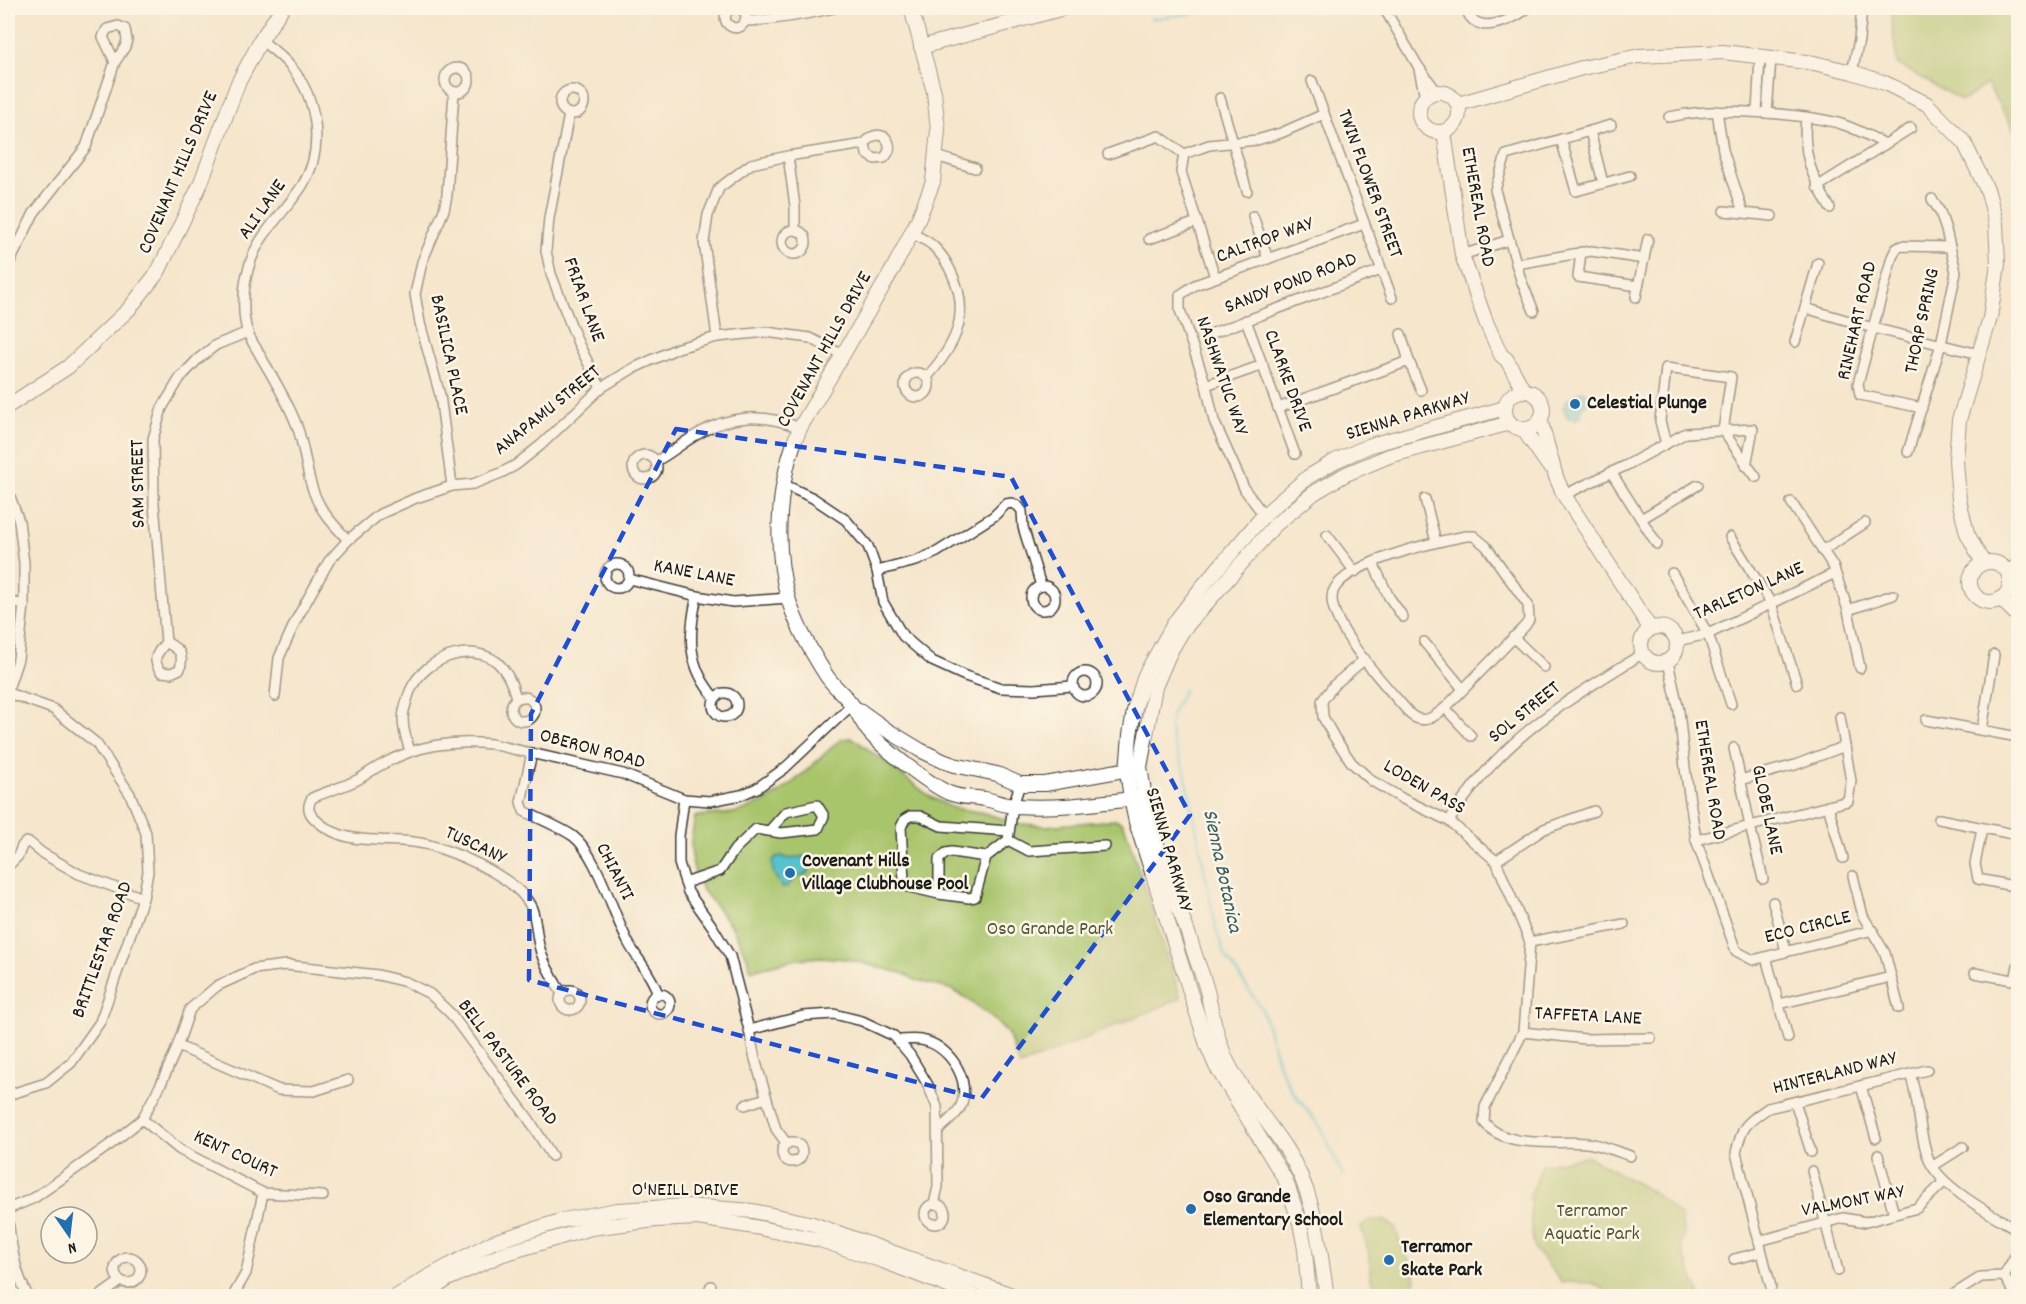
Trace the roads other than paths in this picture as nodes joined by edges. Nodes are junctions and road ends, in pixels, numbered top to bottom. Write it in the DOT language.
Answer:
graph roads {
  1 [pos="282,8"];
  2 [pos="731,8"];
  3 [pos="740,8"];
  4 [pos="834,8"];
  5 [pos="911,8"];
  6 [pos="1064,8"];
  7 [pos="1384,8"];
  8 [pos="1466,8"];
  9 [pos="1528,8"];
  10 [pos="1863,8"];
  11 [pos="746,21"];
  12 [pos="261,40"];
  13 [pos="921,47"];
  14 [pos="1766,58"];
  15 [pos="115,62"];
  16 [pos="1852,72"];
  17 [pos="1312,81"];
  18 [pos="454,92"];
  19 [pos="1431,94"];
  20 [pos="1220,98"];
  21 [pos="1458,104"];
  22 [pos="1717,111"];
  23 [pos="1762,113"];
  24 [pos="569,114"];
  25 [pos="1324,114"];
  26 [pos="1669,117"];
  27 [pos="1806,117"];
  28 [pos="1611,125"];
  29 [pos="1911,128"];
  30 [pos="1590,131"];
  31 [pos="1444,132"];
  32 [pos="1562,139"];
  33 [pos="865,144"];
  34 [pos="1234,144"];
  35 [pos="1885,144"];
  36 [pos="1108,154"];
  37 [pos="1184,154"];
  38 [pos="788,156"];
  39 [pos="936,156"];
  40 [pos="975,168"];
  41 [pos="1630,176"];
  42 [pos="1603,183"];
  43 [pos="1817,187"];
  44 [pos="1247,191"];
  45 [pos="1932,199"];
  46 [pos="1830,208"];
  47 [pos="1724,211"];
  48 [pos="1743,212"];
  49 [pos="1253,216"];
  50 [pos="1772,216"];
  51 [pos="1197,222"];
  52 [pos="1364,225"];
  53 [pos="795,230"];
  54 [pos="912,233"];
  55 [pos="1149,239"];
  56 [pos="1648,239"];
  57 [pos="1509,240"];
  58 [pos="1950,247"];
  59 [pos="1581,252"];
  60 [pos="1462,255"];
  61 [pos="1268,259"];
  62 [pos="1644,259"];
  63 [pos="1818,263"];
  64 [pos="1516,264"];
  65 [pos="8,266"];
  66 [pos="1381,270"];
  67 [pos="1215,277"];
  68 [pos="1638,286"];
  69 [pos="1180,295"];
  70 [pos="1636,297"];
  71 [pos="1392,298"];
  72 [pos="1805,308"];
  73 [pos="1534,310"];
  74 [pos="1246,320"];
  75 [pos="1873,328"];
  76 [pos="248,332"];
  77 [pos="1213,333"];
  78 [pos="1401,334"];
  79 [pos="717,337"];
  80 [pos="1795,342"];
  81 [pos="1941,344"];
  82 [pos="1979,354"];
  83 [pos="843,355"];
  84 [pos="1409,361"];
  85 [pos="1263,365"];
  86 [pos="927,377"];
  87 [pos="1206,385"];
  88 [pos="601,388"];
  89 [pos="1421,390"];
  90 [pos="1520,392"];
  91 [pos="8,406"];
  92 [pos="1278,408"];
  93 [pos="1505,408"];
  94 [pos="1922,408"];
  95 [pos="1540,420"];
  96 [pos="1517,426"];
  97 [pos="800,428"];
  98 [pos="1723,431"];
  99 [pos="1666,444"];
  100 [pos="1908,452"];
  101 [pos="1295,454"];
  102 [pos="656,461"];
  103 [pos="1746,466"];
  104 [pos="1611,472"];
  105 [pos="1556,477"];
  106 [pos="1756,477"];
  107 [pos="783,484"];
  108 [pos="1698,485"];
  109 [pos="452,486"];
  110 [pos="8,491"];
  111 [pos="1564,495"];
  112 [pos="1425,499"];
  113 [pos="1791,502"];
  114 [pos="1264,516"];
  115 [pos="1641,519"];
  116 [pos="1865,523"];
  117 [pos="1275,525"];
  118 [pos="1328,535"];
  119 [pos="1730,537"];
  120 [pos="348,540"];
  121 [pos="1436,542"];
  122 [pos="1657,544"];
  123 [pos="1822,551"];
  124 [pos="1373,563"];
  125 [pos="1983,563"];
  126 [pos="2012,567"];
  127 [pos="878,572"];
  128 [pos="1354,572"];
  129 [pos="1672,573"];
  130 [pos="1835,573"];
  131 [pos="629,579"];
  132 [pos="1041,586"];
  133 [pos="1893,595"];
  134 [pos="697,596"];
  135 [pos="788,598"];
  136 [pos="2001,599"];
  137 [pos="8,602"];
  138 [pos="1771,603"];
  139 [pos="24,605"];
  140 [pos="1848,610"];
  141 [pos="2019,616"];
  142 [pos="1403,617"];
  143 [pos="1650,628"];
  144 [pos="1708,634"];
  145 [pos="1514,637"];
  146 [pos="1677,641"];
  147 [pos="166,642"];
  148 [pos="1424,642"];
  149 [pos="1642,654"];
  150 [pos="1994,655"];
  151 [pos="1365,659"];
  152 [pos="1668,662"];
  153 [pos="1544,668"];
  154 [pos="1860,668"];
  155 [pos="1797,684"];
  156 [pos="1073,686"];
  157 [pos="1463,689"];
  158 [pos="8,691"];
  159 [pos="275,696"];
  160 [pos="516,698"];
  161 [pos="715,698"];
  162 [pos="1731,704"];
  163 [pos="852,705"];
  164 [pos="1445,708"];
  165 [pos="1840,717"];
  166 [pos="1926,720"];
  167 [pos="1982,730"];
  168 [pos="1472,736"];
  169 [pos="2019,737"];
  170 [pos="1845,746"];
  171 [pos="1734,748"];
  172 [pos="410,751"];
  173 [pos="532,753"];
  174 [pos="943,761"];
  175 [pos="1134,769"];
  176 [pos="1740,780"];
  177 [pos="1020,784"];
  178 [pos="936,786"];
  179 [pos="1138,798"];
  180 [pos="684,799"];
  181 [pos="1013,806"];
  182 [pos="1828,807"];
  183 [pos="308,811"];
  184 [pos="1594,811"];
  185 [pos="1938,819"];
  186 [pos="1449,821"];
  187 [pos="1750,826"];
  188 [pos="1982,829"];
  189 [pos="769,831"];
  190 [pos="1008,835"];
  191 [pos="2019,835"];
  192 [pos="1696,840"];
  193 [pos="1105,846"];
  194 [pos="986,857"];
  195 [pos="1843,858"];
  196 [pos="1496,861"];
  197 [pos="8,866"];
  198 [pos="1852,876"];
  199 [pos="1763,879"];
  200 [pos="685,883"];
  201 [pos="2019,887"];
  202 [pos="939,894"];
  203 [pos="143,898"];
  204 [pos="1773,902"];
  205 [pos="1624,924"];
  206 [pos="1873,930"];
  207 [pos="1530,942"];
  208 [pos="1786,951"];
  209 [pos="1766,957"];
  210 [pos="1753,960"];
  211 [pos="2019,965"];
  212 [pos="1976,973"];
  213 [pos="1891,977"];
  214 [pos="2017,981"];
  215 [pos="562,994"];
  216 [pos="658,994"];
  217 [pos="1779,1005"];
  218 [pos="1899,1008"];
  219 [pos="749,1030"];
  220 [pos="1522,1032"];
  221 [pos="1651,1038"];
  222 [pos="1788,1038"];
  223 [pos="897,1040"];
  224 [pos="178,1046"];
  225 [pos="1927,1070"];
  226 [pos="1910,1074"];
  227 [pos="348,1080"];
  228 [pos="1862,1086"];
  229 [pos="8,1095"];
  230 [pos="766,1098"];
  231 [pos="1795,1102"];
  232 [pos="745,1105"];
  233 [pos="142,1119"];
  234 [pos="938,1131"];
  235 [pos="1876,1138"];
  236 [pos="787,1144"];
  237 [pos="1963,1147"];
  238 [pos="1811,1152"];
  239 [pos="1878,1155"];
  240 [pos="552,1156"];
  241 [pos="1630,1156"];
  242 [pos="1933,1166"];
  243 [pos="1812,1171"];
  244 [pos="1944,1182"];
  245 [pos="263,1193"];
  246 [pos="323,1196"];
  247 [pos="934,1204"];
  248 [pos="8,1209"];
  249 [pos="1894,1214"];
  250 [pos="8,1221"];
  251 [pos="1826,1222"];
  252 [pos="2019,1230"];
  253 [pos="1759,1242"];
  254 [pos="2019,1251"];
  255 [pos="1762,1252"];
  256 [pos="1734,1259"];
  257 [pos="1838,1271"];
  258 [pos="2004,1276"];
  259 [pos="121,1281"];
  260 [pos="711,1286"];
  261 [pos="1771,1287"];
  262 [pos="2019,1293"];
  263 [pos="28,1296"];
  264 [pos="100,1296"];
  265 [pos="233,1296"];
  266 [pos="396,1296"];
  267 [pos="422,1296"];
  268 [pos="706,1296"];
  269 [pos="974,1296"];
  270 [pos="1015,1296"];
  271 [pos="1309,1296"];
  272 [pos="1327,1296"];
  273 [pos="1951,1296"];
  1 -- 12 [label="street, COVENANT HILLS DRIVE"];
  2 -- 11 [label="street"];
  3 -- 11 [label="street"];
  4 -- 11 [label="street"];
  5 -- 13 [label="street, COVENANT HILLS DRIVE"];
  6 -- 13 [label="street"];
  7 -- 19 [label="street"];
  8 -- 9 [label="street"];
  10 -- 16 [label="street"];
  12 -- 76 [label="street, ALI LANE"];
  12 -- 91 [label="street, COVENANT HILLS DRIVE"];
  13 -- 39 [label="street, COVENANT HILLS DRIVE"];
  14 -- 16 [label="street"];
  14 -- 21 [label="street"];
  14 -- 23 [label="street"];
  15 -- 65 [label="street"];
  16 -- 82 [label="street"];
  17 -- 25 [label="street, TWIN FLOWER STREET"];
  18 -- 109 [label="street, BASILICA PLACE"];
  19 -- 21 [label="street"];
  19 -- 31 [label="street"];
  20 -- 34 [label="street"];
  21 -- 31 [label="street"];
  22 -- 23 [label="street"];
  22 -- 26 [label="street"];
  22 -- 48 [label="street"];
  23 -- 27 [label="street"];
  24 -- 88 [label="street, FRIAR LANE"];
  25 -- 34 [label="street"];
  25 -- 52 [label="street, TWIN FLOWER STREET"];
  27 -- 35 [label="street"];
  27 -- 43 [label="street"];
  28 -- 30 [label="street"];
  29 -- 35 [label="street"];
  30 -- 32 [label="street"];
  30 -- 42 [label="street"];
  31 -- 60 [label="street, ETHEREAL ROAD"];
  32 -- 42 [label="street"];
  32 -- 57 [label="street"];
  33 -- 38 [label="street"];
  34 -- 37 [label="street"];
  34 -- 44 [label="street"];
  35 -- 43 [label="street"];
  36 -- 37 [label="street"];
  37 -- 51 [label="street"];
  38 -- 53 [label="street"];
  38 -- 79 [label="street"];
  39 -- 40 [label="street"];
  39 -- 54 [label="street, COVENANT HILLS DRIVE"];
  41 -- 42 [label="street"];
  43 -- 46 [label="street"];
  45 -- 58 [label="street, THORP SPRING"];
  47 -- 48 [label="street"];
  48 -- 50 [label="street"];
  49 -- 61 [label="street"];
  51 -- 55 [label="street"];
  51 -- 67 [label="street"];
  52 -- 61 [label="street, CALTROP WAY"];
  52 -- 66 [label="street, TWIN FLOWER STREET"];
  54 -- 83 [label="street, COVENANT HILLS DRIVE"];
  54 -- 86 [label="street"];
  56 -- 62 [label="street"];
  57 -- 60 [label="street"];
  57 -- 64 [label="street"];
  58 -- 75 [label="street, RINEHART ROAD"];
  58 -- 81 [label="street, THORP SPRING"];
  59 -- 62 [label="street"];
  59 -- 64 [label="street"];
  59 -- 68 [label="street"];
  60 -- 90 [label="street, ETHEREAL ROAD"];
  61 -- 67 [label="street, CALTROP WAY"];
  62 -- 68 [label="street"];
  63 -- 72 [label="street"];
  64 -- 73 [label="street"];
  66 -- 71 [label="street, TWIN FLOWER STREET"];
  66 -- 74 [label="street, SANDY POND ROAD"];
  67 -- 69 [label="street, CALTROP WAY"];
  68 -- 70 [label="street"];
  69 -- 87 [label="street, NASHWATUC WAY"];
  72 -- 75 [label="street"];
  72 -- 80 [label="street"];
  74 -- 77 [label="street, SANDY POND ROAD"];
  74 -- 85 [label="street, CLARKE DRIVE"];
  75 -- 81 [label="street"];
  75 -- 94 [label="street, RINEHART ROAD"];
  76 -- 120 [label="street, ALI LANE"];
  76 -- 147 [label="street, SAM STREET"];
  78 -- 84 [label="street"];
  79 -- 83 [label="street, ANAPAMU STREET"];
  79 -- 88 [label="street, ANAPAMU STREET"];
  81 -- 82 [label="street"];
  81 -- 94 [label="street, THORP SPRING"];
  82 -- 125 [label="street"];
  83 -- 97 [label="street, COVENANT HILLS DRIVE"];
  84 -- 89 [label="street"];
  84 -- 92 [label="street"];
  85 -- 87 [label="street"];
  85 -- 92 [label="street, CLARKE DRIVE"];
  87 -- 114 [label="street, NASHWATUC WAY"];
  88 -- 109 [label="street, ANAPAMU STREET"];
  90 -- 93 [label="street"];
  90 -- 95 [label="street, ETHEREAL ROAD"];
  92 -- 101 [label="street, CLARKE DRIVE"];
  93 -- 96 [label="street, ETHEREAL ROAD"];
  93 -- 114 [label="street, SIENNA PARKWAY"];
  94 -- 100 [label="street, THORP SPRING"];
  95 -- 96 [label="street"];
  95 -- 105 [label="street, ETHEREAL ROAD"];
  96 -- 105 [label="street, ETHEREAL ROAD"];
  96 -- 117 [label="street, SIENNA PARKWAY"];
  97 -- 102 [label="street"];
  97 -- 107 [label="street, COVENANT HILLS DRIVE"];
  98 -- 99 [label="street"];
  98 -- 99 [label="street"];
  98 -- 103 [label="street"];
  98 -- 103 [label="street"];
  99 -- 104 [label="street"];
  103 -- 106 [label="street"];
  104 -- 111 [label="street"];
  104 -- 115 [label="street"];
  105 -- 111 [label="street, ETHEREAL ROAD"];
  107 -- 127 [label="street"];
  107 -- 135 [label="street, COVENANT HILLS DRIVE"];
  108 -- 115 [label="street"];
  109 -- 120 [label="street, ANAPAMU STREET"];
  110 -- 139 [label="street"];
  111 -- 143 [label="street, ETHEREAL ROAD"];
  112 -- 121 [label="street"];
  113 -- 123 [label="street"];
  114 -- 117 [label="street, NASHWATUC WAY"];
  114 -- 175 [label="street, SIENNA PARKWAY"];
  115 -- 122 [label="street"];
  116 -- 123 [label="street"];
  117 -- 175 [label="street, SIENNA PARKWAY"];
  118 -- 128 [label="street"];
  119 -- 138 [label="street"];
  120 -- 159 [label="street, ANAPAMU STREET"];
  121 -- 124 [label="street"];
  121 -- 145 [label="street"];
  123 -- 130 [label="street"];
  124 -- 128 [label="street"];
  124 -- 142 [label="street"];
  125 -- 126 [label="street"];
  125 -- 136 [label="street"];
  126 -- 136 [label="street"];
  127 -- 132 [label="street"];
  127 -- 156 [label="street"];
  128 -- 151 [label="street"];
  129 -- 144 [label="street"];
  130 -- 138 [label="street, TARLETON LANE"];
  130 -- 140 [label="street"];
  131 -- 134 [label="street, KANE LANE"];
  133 -- 140 [label="street"];
  134 -- 135 [label="street, KANE LANE"];
  134 -- 161 [label="street"];
  135 -- 163 [label="street, COVENANT HILLS DRIVE"];
  136 -- 141 [label="street"];
  137 -- 139 [label="street"];
  138 -- 144 [label="street, TARLETON LANE"];
  138 -- 155 [label="street"];
  139 -- 158 [label="street"];
  140 -- 154 [label="street"];
  143 -- 146 [label="street"];
  143 -- 149 [label="street"];
  144 -- 146 [label="street, TARLETON LANE"];
  144 -- 162 [label="street"];
  145 -- 153 [label="street"];
  145 -- 157 [label="street"];
  146 -- 152 [label="street"];
  148 -- 157 [label="street"];
  149 -- 152 [label="street"];
  149 -- 186 [label="street, SOL STREET"];
  150 -- 167 [label="street"];
  151 -- 164 [label="street"];
  151 -- 186 [label="street, LODEN PASS"];
  152 -- 192 [label="street, ETHEREAL ROAD"];
  157 -- 164 [label="street"];
  158 -- 203 [label="street, BRITTLESTAR ROAD"];
  160 -- 172 [label="street"];
  163 -- 174 [label="street, COVENANT HILLS DRIVE"];
  163 -- 178 [label="street, COVENANT HILLS DRIVE"];
  163 -- 180 [label="street, OBERON ROAD"];
  164 -- 168 [label="street"];
  165 -- 170 [label="street"];
  166 -- 167 [label="street"];
  167 -- 169 [label="street"];
  170 -- 176 [label="street"];
  170 -- 182 [label="street"];
  171 -- 176 [label="street, GLOBE LANE"];
  172 -- 173 [label="street, OBERON ROAD"];
  172 -- 183 [label="street, OBERON ROAD"];
  173 -- 180 [label="street, OBERON ROAD"];
  173 -- 216 [label="street, CHIANTI"];
  174 -- 177 [label="street, COVENANT HILLS DRIVE"];
  174 -- 178 [label="street"];
  175 -- 177 [label="street, COVENANT HILLS DRIVE"];
  175 -- 179 [label="street, SIENNA PARKWAY"];
  176 -- 187 [label="street, GLOBE LANE"];
  177 -- 181 [label="street"];
  178 -- 181 [label="street, COVENANT HILLS DRIVE"];
  179 -- 181 [label="street, COVENANT HILLS DRIVE"];
  179 -- 271 [label="street, SIENNA PARKWAY"];
  179 -- 272 [label="street, SIENNA PARKWAY"];
  180 -- 200 [label="street"];
  181 -- 190 [label="street"];
  182 -- 187 [label="street"];
  182 -- 195 [label="street"];
  183 -- 215 [label="street, TUSCANY"];
  184 -- 196 [label="street"];
  185 -- 188 [label="street"];
  186 -- 196 [label="street, LODEN PASS"];
  187 -- 192 [label="street"];
  187 -- 199 [label="street, GLOBE LANE"];
  188 -- 191 [label="street"];
  188 -- 201 [label="street"];
  189 -- 189 [label="street"];
  189 -- 200 [label="street"];
  190 -- 193 [label="street"];
  190 -- 194 [label="street"];
  190 -- 202 [label="street"];
  192 -- 210 [label="street, ETHEREAL ROAD"];
  194 -- 202 [label="street"];
  194 -- 202 [label="street"];
  196 -- 207 [label="street, LODEN PASS"];
  197 -- 203 [label="street"];
  198 -- 206 [label="street"];
  200 -- 219 [label="street"];
  203 -- 229 [label="street, BRITTLESTAR ROAD"];
  204 -- 208 [label="street"];
  205 -- 207 [label="street"];
  206 -- 208 [label="street, ECO CIRCLE"];
  206 -- 213 [label="street"];
  207 -- 220 [label="street, LODEN PASS"];
  208 -- 209 [label="street, ECO CIRCLE"];
  209 -- 210 [label="street, ECO CIRCLE"];
  209 -- 217 [label="street"];
  211 -- 214 [label="street"];
  212 -- 214 [label="street"];
  213 -- 217 [label="street"];
  213 -- 218 [label="street"];
  217 -- 222 [label="street"];
  219 -- 223 [label="street"];
  219 -- 230 [label="street"];
  220 -- 221 [label="street, TAFFETA LANE"];
  220 -- 241 [label="street"];
  223 -- 234 [label="street"];
  223 -- 234 [label="street"];
  224 -- 227 [label="street"];
  224 -- 233 [label="street, BELL PASTURE ROAD"];
  224 -- 240 [label="street, BELL PASTURE ROAD"];
  225 -- 226 [label="street, HINTERLAND WAY"];
  226 -- 228 [label="street, HINTERLAND WAY"];
  226 -- 242 [label="street"];
  228 -- 231 [label="street, HINTERLAND WAY"];
  228 -- 235 [label="street"];
  230 -- 232 [label="street"];
  230 -- 236 [label="street"];
  231 -- 238 [label="street"];
  231 -- 253 [label="street, HINTERLAND WAY"];
  233 -- 245 [label="street, KENT COURT"];
  233 -- 248 [label="street, BELL PASTURE ROAD"];
  234 -- 247 [label="street"];
  237 -- 242 [label="street"];
  239 -- 249 [label="street"];
  242 -- 244 [label="street"];
  243 -- 251 [label="street"];
  244 -- 249 [label="street, VALMONT WAY"];
  244 -- 252 [label="street"];
  245 -- 246 [label="street, KENT COURT"];
  245 -- 265 [label="street"];
  249 -- 251 [label="street, VALMONT WAY"];
  250 -- 263 [label="street"];
  251 -- 253 [label="street, VALMONT WAY"];
  251 -- 257 [label="street"];
  253 -- 255 [label="street, HINTERLAND WAY"];
  254 -- 258 [label="street"];
  255 -- 256 [label="street"];
  255 -- 261 [label="street, HINTERLAND WAY"];
  258 -- 262 [label="street"];
  258 -- 273 [label="street"];
  259 -- 264 [label="street"];
  260 -- 268 [label="street"];
  266 -- 270 [label="street, O'NEILL DRIVE"];
  267 -- 269 [label="street, O'NEILL DRIVE"];
}
